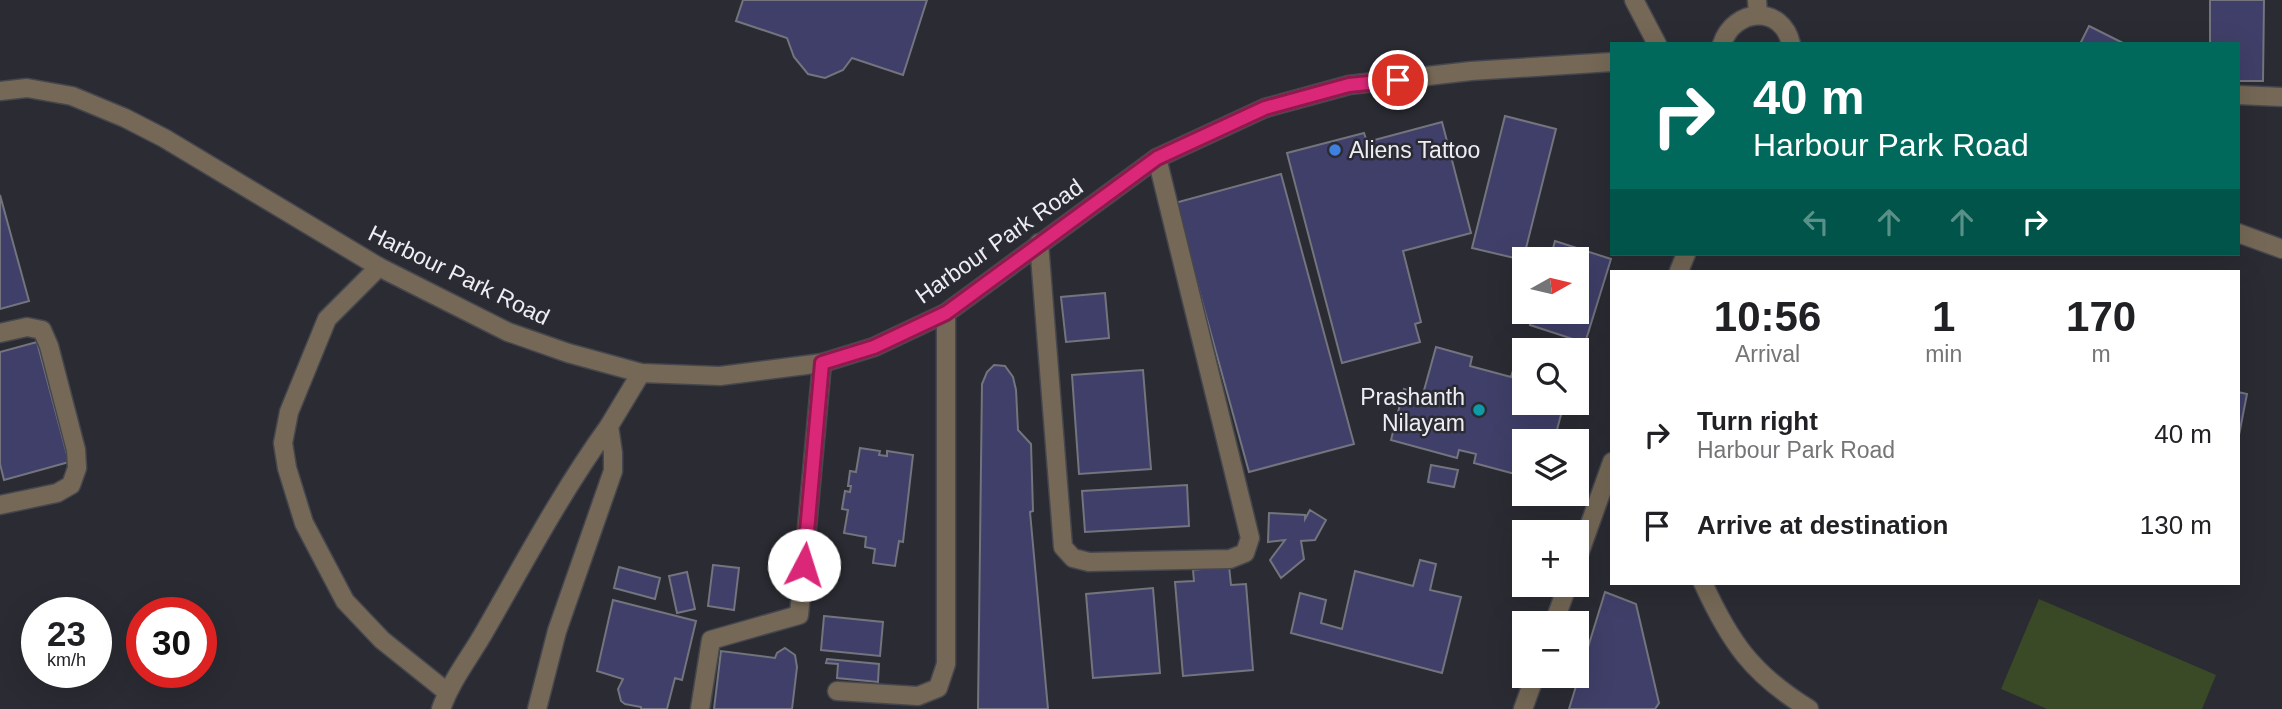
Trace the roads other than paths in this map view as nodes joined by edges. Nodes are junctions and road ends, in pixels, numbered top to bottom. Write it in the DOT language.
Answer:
graph roads {
  1 [pos="1634,0"];
  2 [pos="1758,8"];
  3 [pos="1656,42"];
  4 [pos="1723,42"];
  5 [pos="1790,42"];
  6 [pos="1610,62"];
  7 [pos="0,91"];
  8 [pos="2240,95"];
  9 [pos="2282,97"];
  10 [pos="1157,158"];
  11 [pos="2240,234"];
  12 [pos="1040,243"];
  13 [pos="2282,249"];
  14 [pos="379,267"];
  15 [pos="946,313"];
  16 [pos="0,333"];
  17 [pos="822,363"];
  18 [pos="641,373"];
  19 [pos="609,426"];
  20 [pos="1610,470"];
  21 [pos="0,505"];
  22 [pos="1589,527"];
  23 [pos="1704,585"];
  24 [pos="1531,688"];
  25 [pos="837,691"];
  26 [pos="444,701"];
  27 [pos="537,709"];
  28 [pos="700,709"];
  29 [pos="1523,709"];
  30 [pos="1809,709"];
  1 -- 3 [label="street"];
  2 -- 4 [label="street"];
  2 -- 5 [label="street"];
  6 -- 10 [label="street, Harbour Park Road"];
  7 -- 14 [label="street, Harbour Park Road"];
  8 -- 9 [label="street"];
  10 -- 12 [label="street, Harbour Park Road"];
  10 -- 12 [label="street"];
  11 -- 13 [label="street"];
  12 -- 15 [label="street, Harbour Park Road"];
  14 -- 18 [label="street, Harbour Park Road"];
  14 -- 26 [label="street"];
  15 -- 17 [label="street, Harbour Park Road"];
  15 -- 25 [label="street"];
  16 -- 21 [label="street"];
  17 -- 18 [label="street, Harbour Park Road"];
  17 -- 28 [label="street"];
  18 -- 19 [label="street"];
  19 -- 26 [label="street"];
  19 -- 27 [label="street"];
  20 -- 22 [label="street"];
  23 -- 30 [label="street"];
  24 -- 29 [label="street"];
}
